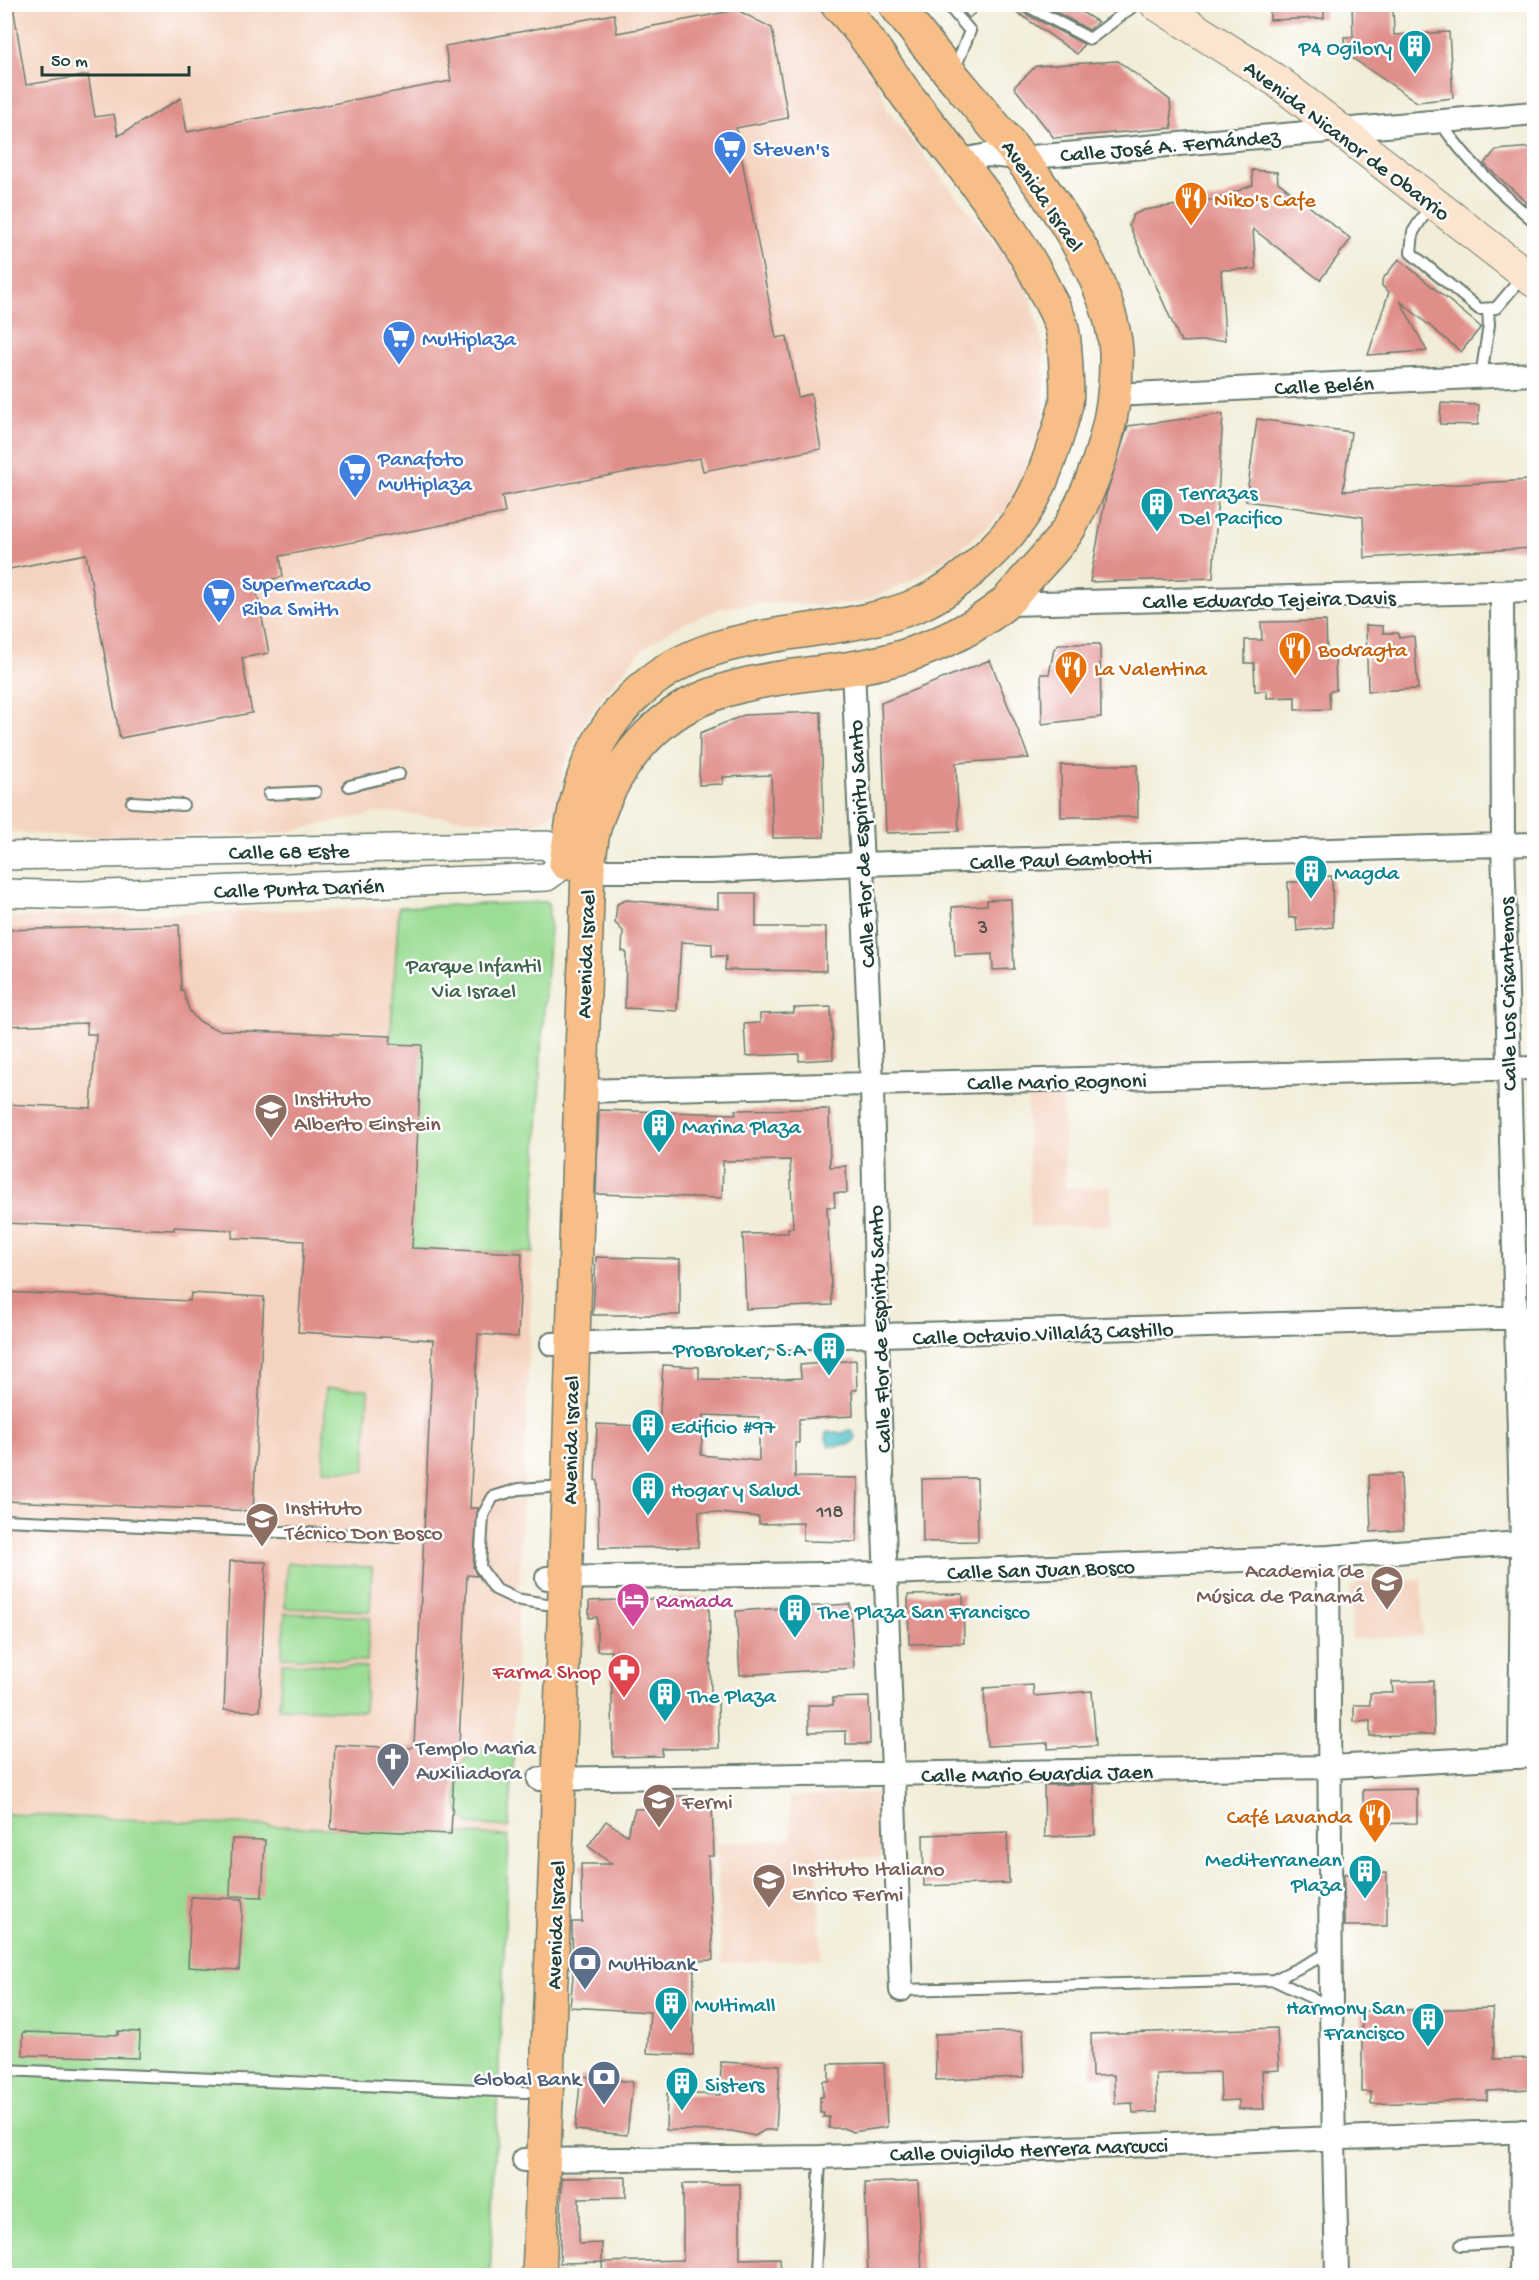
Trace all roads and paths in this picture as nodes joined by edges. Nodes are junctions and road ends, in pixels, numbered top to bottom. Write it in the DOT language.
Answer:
graph roads {
  1 [pos="837,4"];
  2 [pos="895,4"];
  3 [pos="947,4"];
  4 [pos="1024,4"];
  5 [pos="1136,4"];
  6 [pos="1156,4"];
  7 [pos="953,74"];
  8 [pos="1534,113"];
  9 [pos="1438,120"];
  10 [pos="1340,128"];
  11 [pos="1020,158"];
  12 [pos="957,161"];
  13 [pos="1433,201"];
  14 [pos="1534,221"];
  15 [pos="1530,277"];
  16 [pos="1488,310"];
  17 [pos="1534,374"];
  18 [pos="1481,376"];
  19 [pos="1114,395"];
  20 [pos="1534,591"];
  21 [pos="1502,592"];
  22 [pos="1004,604"];
  23 [pos="853,669"];
  24 [pos="399,774"];
  25 [pos="349,786"];
  26 [pos="315,792"];
  27 [pos="269,794"];
  28 [pos="132,802"];
  29 [pos="183,805"];
  30 [pos="1534,844"];
  31 [pos="1503,845"];
  32 [pos="4,856"];
  33 [pos="442,864"];
  34 [pos="861,864"];
  35 [pos="577,866"];
  36 [pos="4,893"];
  37 [pos="1534,1068"];
  38 [pos="1508,1069"];
  39 [pos="872,1084"];
  40 [pos="580,1091"];
  41 [pos="1524,1317"];
  42 [pos="877,1337"];
  43 [pos="561,1344"];
  44 [pos="549,1486"];
  45 [pos="4,1520"];
  46 [pos="398,1537"];
  47 [pos="1528,1543"];
  48 [pos="1328,1557"];
  49 [pos="887,1573"];
  50 [pos="553,1587"];
  51 [pos="1527,1756"];
  52 [pos="1331,1767"];
  53 [pos="892,1774"];
  54 [pos="549,1779"];
  55 [pos="1331,1952"];
  56 [pos="1274,1980"];
  57 [pos="901,1990"];
  58 [pos="1331,2007"];
  59 [pos="4,2070"];
  60 [pos="526,2092"];
  61 [pos="1528,2131"];
  62 [pos="1334,2136"];
  63 [pos="820,2157"];
  64 [pos="534,2160"];
  65 [pos="1528,2241"];
  66 [pos="1461,2245"];
  67 [pos="532,2274"];
  68 [pos="582,2276"];
  69 [pos="815,2276"];
  70 [pos="1337,2276"];
  71 [pos="1521,2276"];
  1 -- 12 [label="main road"];
  2 -- 7 [label="main road, Avenida Israel"];
  3 -- 7 [label="lane"];
  4 -- 5 [label="lane"];
  6 -- 10 [label="main road, Avenida Nicanor de Obarrio"];
  7 -- 11 [label="main road, Avenida Israel"];
  8 -- 9 [label="street, Calle José A. Fernández"];
  9 -- 10 [label="street, Calle José A. Fernández"];
  9 -- 14 [label="lane"];
  10 -- 11 [label="street, Calle José A. Fernández"];
  10 -- 13 [label="main road, Avenida Nicanor de Obarrio"];
  11 -- 12 [label="street, Calle José A. Fernández"];
  11 -- 19 [label="main road, Avenida Israel"];
  12 -- 35 [label="main road, Avenida Israel"];
  13 -- 15 [label="main road, Avenida Nicanor de Obarrio"];
  13 -- 16 [label="lane"];
  15 -- 16 [label="lane"];
  16 -- 18 [label="lane"];
  17 -- 18 [label="street, Calle Belén"];
  18 -- 19 [label="street, Calle Belén"];
  19 -- 22 [label="main road, Avenida Israel"];
  20 -- 21 [label="street, Calle Eduardo Tejeira Davis"];
  21 -- 22 [label="street, Calle Eduardo Tejeira Davis"];
  21 -- 31 [label="street, Calle Los Crisantemos"];
  22 -- 23 [label="main road, Avenida Israel"];
  23 -- 34 [label="street, Calle Flor de Espiritu Santo"];
  23 -- 35 [label="main road, Avenida Israel"];
  24 -- 25 [label="lane"];
  26 -- 27 [label="lane"];
  28 -- 29 [label="lane"];
  30 -- 31 [label="street, Calle Paul Gambotti"];
  31 -- 34 [label="street, Calle Paul Gambotti"];
  31 -- 38 [label="street, Calle Los Crisantemos"];
  32 -- 33 [label="street, Calle 68 Este"];
  33 -- 35 [label="street, Calle 68 Este"];
  33 -- 36 [label="street, Calle Punta Darién"];
  34 -- 35 [label="street, Calle Paul Gambotti"];
  34 -- 39 [label="street, Calle Flor de Espiritu Santo"];
  35 -- 40 [label="main road, Avenida Israel"];
  35 -- 43 [label="main road, Avenida Israel"];
  37 -- 38 [label="street, Calle Mario Rognoni"];
  38 -- 39 [label="street, Calle Mario Rognoni"];
  38 -- 41 [label="street, Calle Los Crisantemos"];
  39 -- 40 [label="street, Calle Mario Rognoni"];
  39 -- 42 [label="street, Calle Flor de Espiritu Santo"];
  40 -- 43 [label="main road, Avenida Israel"];
  41 -- 42 [label="street, Calle Octavio Villaláz Castillo"];
  41 -- 47 [label="street, Calle Los Crisantemos"];
  42 -- 43 [label="street, Calle Octavio Villaláz Castillo"];
  42 -- 49 [label="street, Calle Flor de Espiritu Santo"];
  43 -- 44 [label="main road, Avenida Israel"];
  43 -- 50 [label="main road, Avenida Israel"];
  44 -- 50 [label="main road, Avenida Israel"];
  44 -- 50 [label="lane"];
  45 -- 46 [label="lane"];
  47 -- 48 [label="street, Calle San Juan Bosco"];
  47 -- 51 [label="street, Calle Los Crisantemos"];
  48 -- 49 [label="street, Calle San Juan Bosco"];
  48 -- 52 [label="street"];
  49 -- 50 [label="street, Calle San Juan Bosco"];
  49 -- 53 [label="street, Calle Flor de Espiritu Santo"];
  50 -- 54 [label="main road, Avenida Israel"];
  51 -- 52 [label="street, Calle Mario Guardia Jaen"];
  52 -- 53 [label="street, Calle Mario Guardia Jaen"];
  52 -- 55 [label="street"];
  53 -- 54 [label="street, Calle Mario Guardia Jaen"];
  53 -- 57 [label="street, Calle Flor de Espiritu Santo"];
  54 -- 60 [label="main road, Avenida Israel"];
  54 -- 64 [label="main road, Avenida Israel"];
  55 -- 56 [label="lane"];
  55 -- 58 [label="street"];
  56 -- 57 [label="lane"];
  56 -- 58 [label="lane"];
  58 -- 62 [label="street"];
  59 -- 60 [label="lane"];
  60 -- 64 [label="main road, Avenida Israel"];
  61 -- 62 [label="street, Calle Ovigildo Herrera Marcucci"];
  61 -- 65 [label="street"];
  62 -- 63 [label="street, Calle Ovigildo Herrera Marcucci"];
  62 -- 70 [label="street"];
  63 -- 64 [label="street, Calle Ovigildo Herrera Marcucci"];
  63 -- 69 [label="lane"];
  64 -- 67 [label="main road, Avenida Israel"];
  65 -- 66 [label="lane"];
  65 -- 71 [label="street"];
  67 -- 68 [label="lane"];
}
